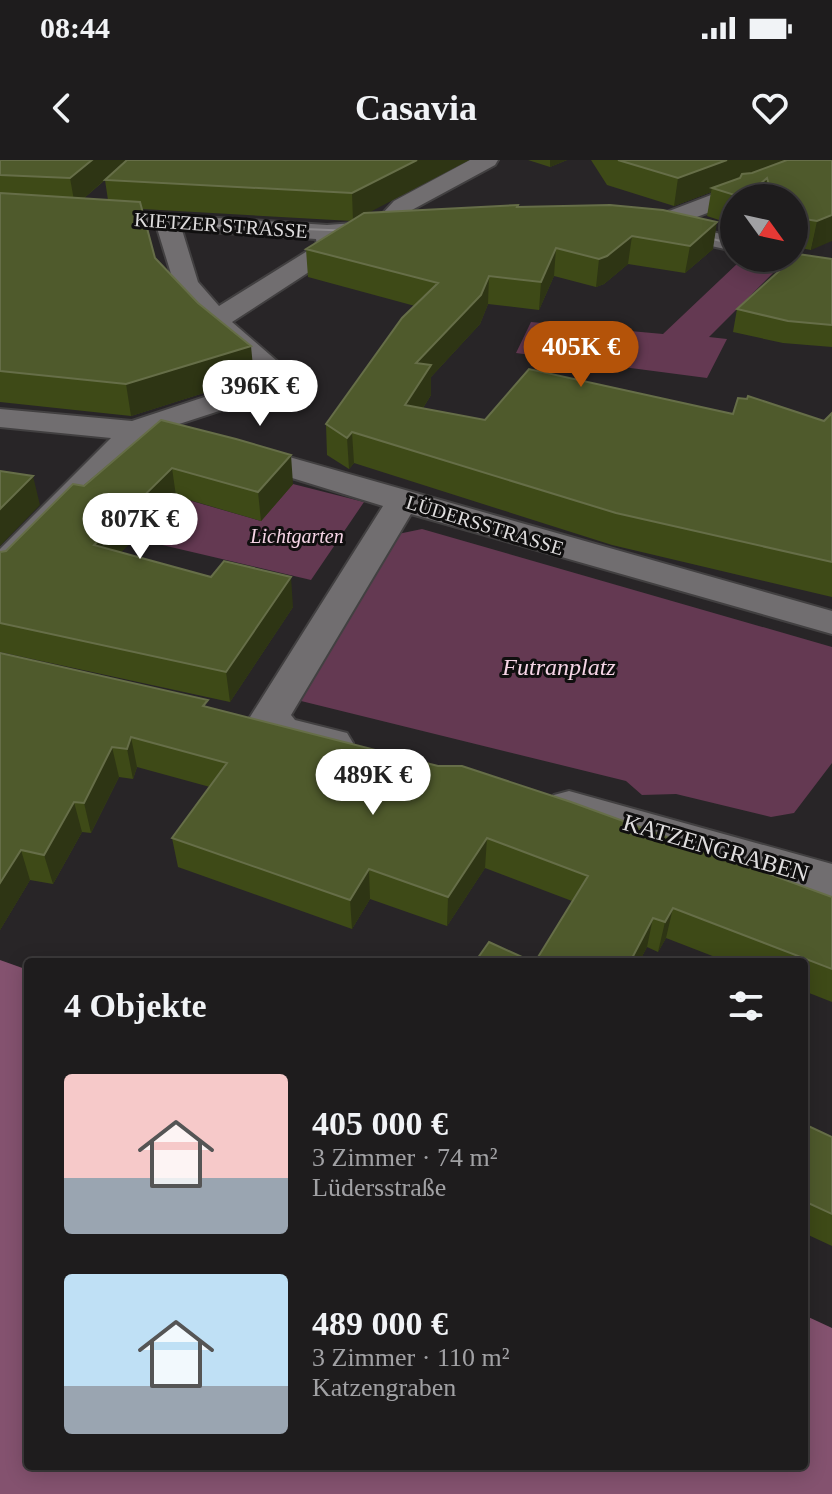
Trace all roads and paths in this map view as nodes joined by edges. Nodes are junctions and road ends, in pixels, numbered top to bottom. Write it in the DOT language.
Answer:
graph roads {
  1 [pos="487,160"];
  2 [pos="823,160"];
  3 [pos="755,184"];
  4 [pos="103,195"];
  5 [pos="720,197"];
  6 [pos="0,211"];
  7 [pos="82,216"];
  8 [pos="167,222"];
  9 [pos="419,227"];
  10 [pos="394,228"];
  11 [pos="327,232"];
  12 [pos="720,241"];
  13 [pos="216,320"];
  14 [pos="0,418"];
  15 [pos="137,430"];
  16 [pos="403,500"];
  17 [pos="0,569"];
  18 [pos="832,623"];
  19 [pos="372,753"];
  20 [pos="529,795"];
  21 [pos="832,881"];
  1 -- 10 [label="street"];
  2 -- 3 [label="street"];
  4 -- 7 [label="street"];
  5 -- 12 [label="street"];
  6 -- 7 [label="street, KIETZER STRASSE"];
  7 -- 8 [label="street, KIETZER STRASSE"];
  8 -- 11 [label="street, KIETZER STRASSE"];
  8 -- 13 [label="street"];
  9 -- 10 [label="street, KIETZER STRASSE"];
  10 -- 11 [label="street, KIETZER STRASSE"];
  11 -- 13 [label="street"];
  13 -- 15 [label="street"];
  14 -- 15 [label="street, LÜDERSSTRASSE"];
  15 -- 16 [label="street, LÜDERSSTRASSE"];
  15 -- 17 [label="street"];
  16 -- 18 [label="street, LÜDERSSTRASSE"];
  16 -- 19 [label="street"];
  20 -- 21 [label="street, KATZENGRABEN"];
}
